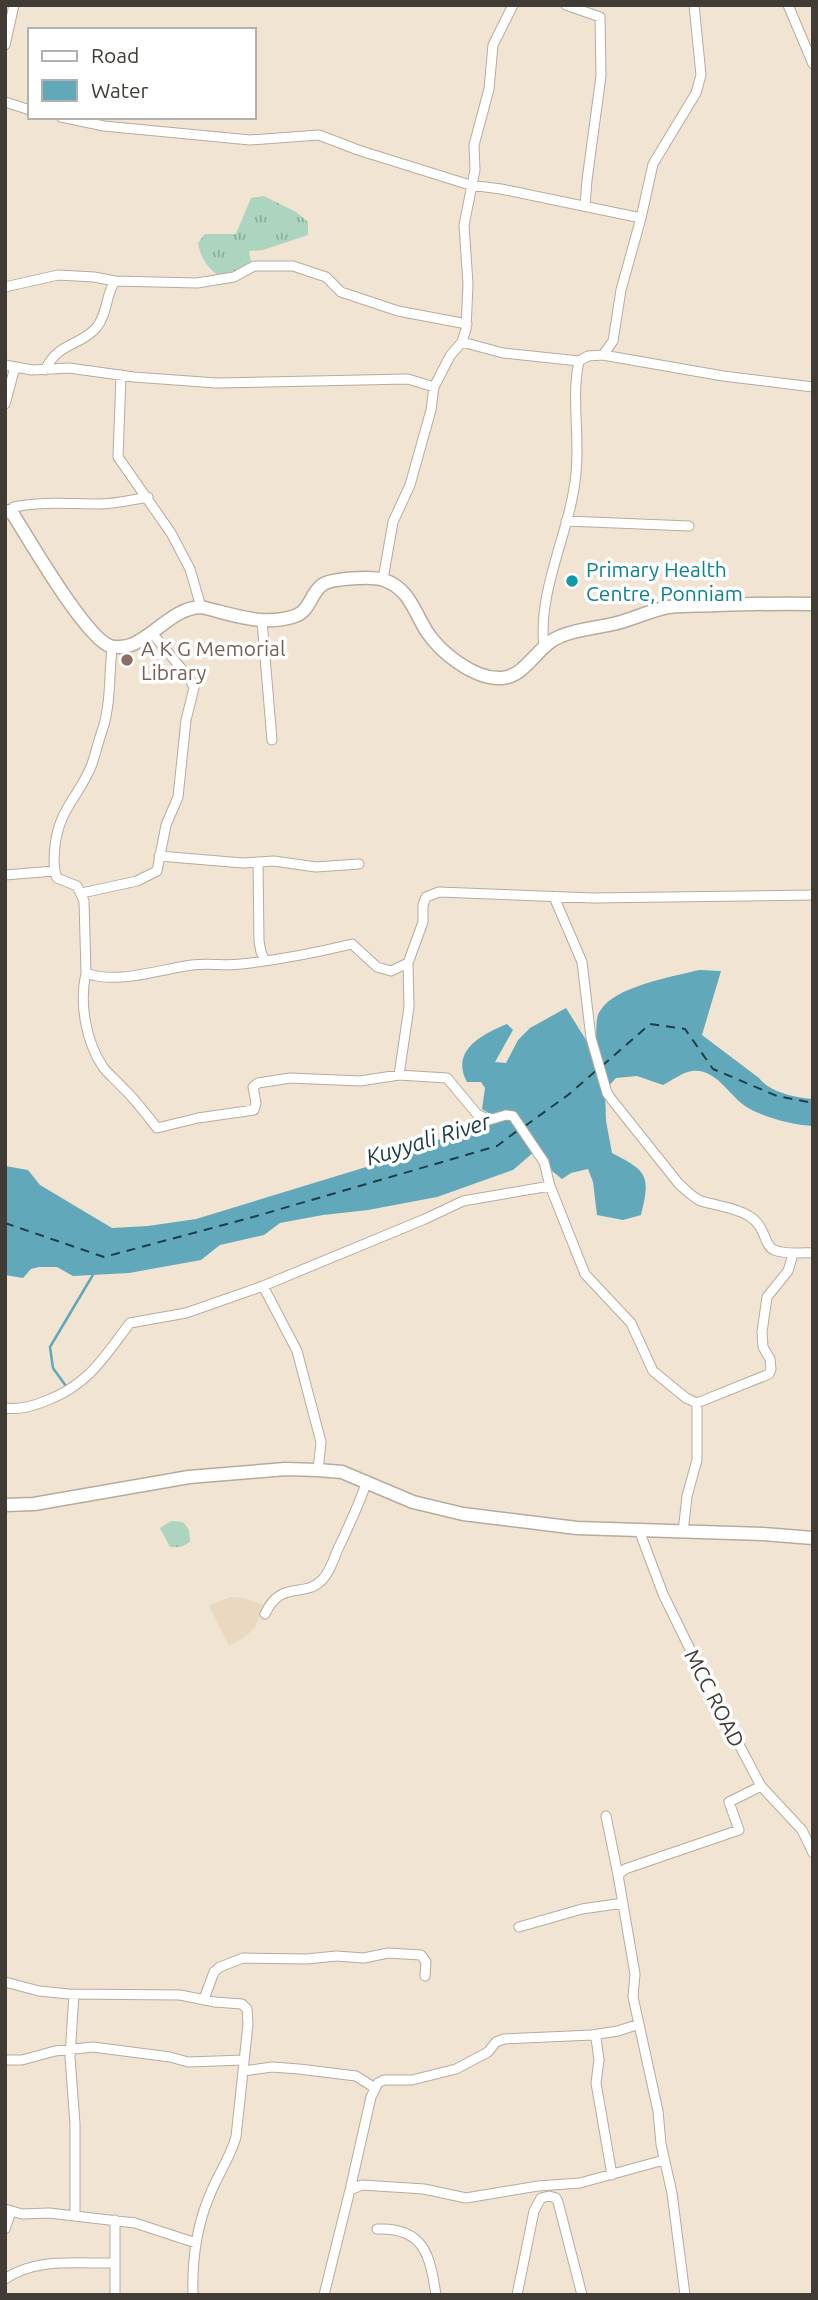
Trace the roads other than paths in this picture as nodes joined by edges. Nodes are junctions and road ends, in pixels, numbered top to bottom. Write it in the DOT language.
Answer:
graph roads {
  1 [pos="14,5"];
  2 [pos="513,5"];
  3 [pos="566,5"];
  4 [pos="694,5"];
  5 [pos="788,5"];
  6 [pos="5,45"];
  7 [pos="813,64"];
  8 [pos="5,102"];
  9 [pos="28,109"];
  10 [pos="71,119"];
  11 [pos="470,185"];
  12 [pos="585,206"];
  13 [pos="641,218"];
  14 [pos="114,281"];
  15 [pos="5,287"];
  16 [pos="467,324"];
  17 [pos="462,342"];
  18 [pos="603,355"];
  19 [pos="579,361"];
  20 [pos="10,366"];
  21 [pos="45,370"];
  22 [pos="121,375"];
  23 [pos="435,387"];
  24 [pos="813,387"];
  25 [pos="5,404"];
  26 [pos="148,497"];
  27 [pos="8,511"];
  28 [pos="566,521"];
  29 [pos="689,526"];
  30 [pos="383,579"];
  31 [pos="813,604"];
  32 [pos="201,607"];
  33 [pos="262,621"];
  34 [pos="152,633"];
  35 [pos="112,648"];
  36 [pos="544,648"];
  37 [pos="272,740"];
  38 [pos="159,856"];
  39 [pos="258,863"];
  40 [pos="359,864"];
  41 [pos="54,871"];
  42 [pos="5,874"];
  43 [pos="82,893"];
  44 [pos="813,895"];
  45 [pos="554,897"];
  46 [pos="265,961"];
  47 [pos="408,963"];
  48 [pos="86,973"];
  49 [pos="399,1075"];
  50 [pos="550,1186"];
  51 [pos="813,1253"];
  52 [pos="793,1254"];
  53 [pos="262,1286"];
  54 [pos="697,1403"];
  55 [pos="5,1408"];
  56 [pos="318,1469"];
  57 [pos="367,1481"];
  58 [pos="5,1505"];
  59 [pos="639,1530"];
  60 [pos="683,1532"];
  61 [pos="813,1538"];
  62 [pos="265,1614"];
  63 [pos="761,1786"];
  64 [pos="606,1816"];
  65 [pos="813,1853"];
  66 [pos="618,1875"];
  67 [pos="623,1903"];
  68 [pos="519,1927"];
  69 [pos="425,1976"];
  70 [pos="5,1982"];
  71 [pos="74,1994"];
  72 [pos="204,1999"];
  73 [pos="639,2024"];
  74 [pos="592,2035"];
  75 [pos="71,2049"];
  76 [pos="5,2060"];
  77 [pos="244,2065"];
  78 [pos="375,2088"];
  79 [pos="664,2160"];
  80 [pos="612,2175"];
  81 [pos="350,2190"];
  82 [pos="8,2211"];
  83 [pos="75,2216"];
  84 [pos="115,2220"];
  85 [pos="5,2229"];
  86 [pos="377,2229"];
  87 [pos="196,2243"];
  88 [pos="115,2263"];
  89 [pos="5,2278"];
  90 [pos="115,2295"];
  91 [pos="193,2295"];
  92 [pos="324,2295"];
  93 [pos="436,2295"];
  94 [pos="517,2295"];
  95 [pos="582,2295"];
  96 [pos="685,2295"];
  1 -- 6 [label="street"];
  2 -- 11 [label="street"];
  3 -- 12 [label="street"];
  4 -- 13 [label="street"];
  5 -- 7 [label="street"];
  8 -- 9 [label="street"];
  10 -- 11 [label="street"];
  11 -- 12 [label="street"];
  11 -- 16 [label="street"];
  12 -- 13 [label="street"];
  13 -- 18 [label="street"];
  14 -- 15 [label="street"];
  14 -- 16 [label="street"];
  14 -- 21 [label="street"];
  16 -- 17 [label="street"];
  17 -- 19 [label="street"];
  17 -- 23 [label="street"];
  18 -- 19 [label="street"];
  18 -- 24 [label="street"];
  19 -- 28 [label="street"];
  20 -- 21 [label="street"];
  20 -- 25 [label="street"];
  21 -- 22 [label="street"];
  22 -- 23 [label="street"];
  22 -- 26 [label="street"];
  23 -- 30 [label="street"];
  26 -- 27 [label="street"];
  26 -- 32 [label="street"];
  27 -- 35 [label="main road"];
  28 -- 29 [label="street"];
  28 -- 36 [label="street"];
  30 -- 33 [label="main road"];
  30 -- 36 [label="main road"];
  31 -- 36 [label="main road"];
  32 -- 33 [label="main road"];
  32 -- 34 [label="main road"];
  33 -- 37 [label="street"];
  34 -- 35 [label="main road"];
  34 -- 38 [label="street"];
  35 -- 41 [label="street"];
  38 -- 39 [label="street"];
  38 -- 43 [label="street"];
  39 -- 40 [label="street"];
  39 -- 46 [label="street"];
  41 -- 42 [label="street"];
  41 -- 43 [label="street"];
  43 -- 48 [label="street"];
  44 -- 45 [label="street"];
  45 -- 47 [label="street"];
  45 -- 52 [label="street"];
  46 -- 47 [label="street"];
  46 -- 48 [label="street"];
  47 -- 49 [label="street"];
  48 -- 49 [label="street"];
  49 -- 50 [label="street"];
  50 -- 53 [label="street"];
  50 -- 54 [label="street"];
  51 -- 52 [label="street"];
  52 -- 54 [label="street"];
  53 -- 55 [label="street"];
  53 -- 56 [label="street"];
  54 -- 60 [label="street"];
  56 -- 57 [label="main road"];
  56 -- 58 [label="main road"];
  57 -- 59 [label="main road"];
  57 -- 62 [label="street"];
  59 -- 60 [label="main road"];
  59 -- 63 [label="street, MCC ROAD"];
  60 -- 61 [label="main road"];
  63 -- 65 [label="street, MCC ROAD"];
  63 -- 66 [label="street"];
  64 -- 66 [label="street"];
  66 -- 67 [label="street"];
  67 -- 68 [label="street"];
  67 -- 73 [label="street"];
  69 -- 72 [label="street"];
  70 -- 71 [label="street"];
  71 -- 72 [label="street"];
  71 -- 75 [label="street"];
  72 -- 77 [label="street"];
  73 -- 74 [label="street"];
  73 -- 79 [label="street"];
  74 -- 78 [label="street"];
  74 -- 80 [label="street"];
  75 -- 76 [label="street"];
  75 -- 77 [label="street"];
  75 -- 83 [label="street"];
  77 -- 78 [label="street"];
  77 -- 87 [label="street"];
  78 -- 81 [label="street"];
  79 -- 80 [label="street"];
  79 -- 96 [label="street"];
  80 -- 81 [label="street"];
  81 -- 92 [label="street"];
  82 -- 83 [label="street"];
  82 -- 85 [label="street"];
  83 -- 84 [label="street"];
  84 -- 87 [label="street"];
  84 -- 88 [label="street"];
  86 -- 93 [label="street"];
  87 -- 91 [label="street"];
  88 -- 89 [label="street"];
  88 -- 90 [label="street"];
  94 -- 95 [label="street"];
}
